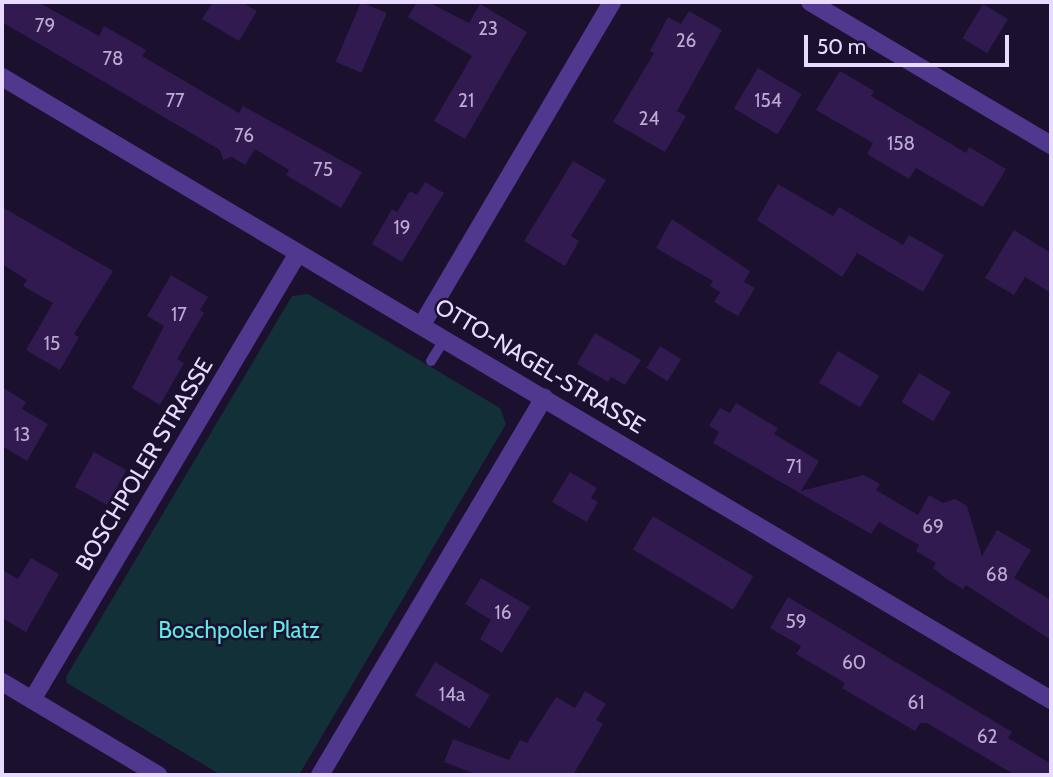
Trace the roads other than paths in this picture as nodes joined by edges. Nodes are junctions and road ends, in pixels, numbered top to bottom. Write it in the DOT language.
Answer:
graph roads {
  1 [pos="612,2"];
  2 [pos="810,2"];
  3 [pos="2,77"];
  4 [pos="1051,145"];
  5 [pos="298,253"];
  6 [pos="423,323"];
  7 [pos="446,337"];
  8 [pos="431,361"];
  9 [pos="544,397"];
  10 [pos="2,682"];
  11 [pos="32,700"];
  12 [pos="1051,700"];
  13 [pos="154,774"];
  14 [pos="320,775"];
  1 -- 6 [label="street"];
  2 -- 4 [label="street"];
  3 -- 5 [label="street, OTTO-NAGEL-STRASSE"];
  5 -- 6 [label="street, OTTO-NAGEL-STRASSE"];
  5 -- 11 [label="street, BOSCHPOLER STRASSE"];
  6 -- 7 [label="street, OTTO-NAGEL-STRASSE"];
  7 -- 8 [label="lane"];
  7 -- 9 [label="street, OTTO-NAGEL-STRASSE"];
  9 -- 12 [label="street, OTTO-NAGEL-STRASSE"];
  9 -- 14 [label="street"];
  10 -- 11 [label="street"];
  11 -- 13 [label="street"];
}
